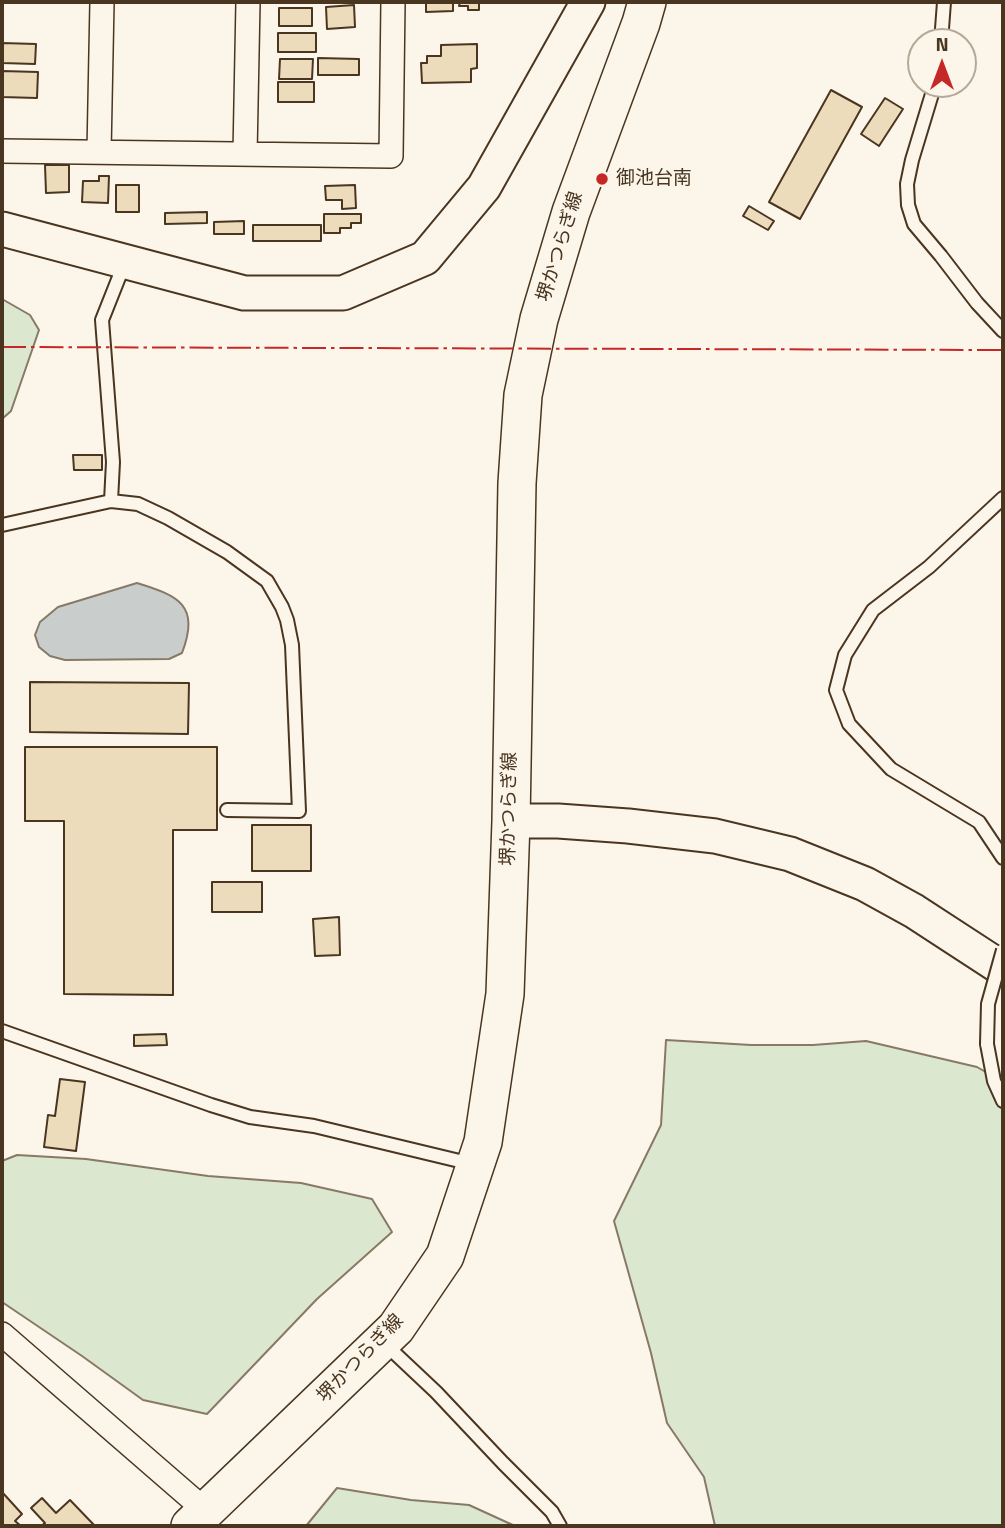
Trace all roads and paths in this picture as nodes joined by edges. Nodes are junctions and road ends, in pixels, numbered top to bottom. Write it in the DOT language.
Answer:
graph roads {
  1 [pos="102,2"];
  2 [pos="248,2"];
  3 [pos="393,2"];
  4 [pos="588,2"];
  5 [pos="647,2"];
  6 [pos="944,2"];
  7 [pos="942,28"];
  8 [pos="931,98"];
  9 [pos="2,151"];
  10 [pos="99,152"];
  11 [pos="245,154"];
  12 [pos="2,229"];
  13 [pos="125,261"];
  14 [pos="1003,331"];
  15 [pos="1003,498"];
  16 [pos="111,501"];
  17 [pos="2,525"];
  18 [pos="227,810"];
  19 [pos="511,821"];
  20 [pos="1003,858"];
  21 [pos="1003,950"];
  22 [pos="1003,969"];
  23 [pos="2,1031"];
  24 [pos="1003,1101"];
  25 [pos="475,1165"];
  26 [pos="2,1335"];
  27 [pos="382,1341"];
  28 [pos="198,1519"];
  29 [pos="560,1526"];
  1 -- 10 [label="street"];
  2 -- 11 [label="street"];
  3 -- 11 [label="street"];
  4 -- 13 [label="street"];
  5 -- 19 [label="main road, 堺かつらぎ線"];
  6 -- 7 [label="lane"];
  8 -- 14 [label="lane"];
  9 -- 10 [label="street"];
  10 -- 11 [label="street"];
  12 -- 13 [label="street"];
  13 -- 16 [label="lane"];
  15 -- 20 [label="lane"];
  16 -- 17 [label="lane"];
  16 -- 18 [label="lane"];
  19 -- 22 [label="street"];
  19 -- 25 [label="main road, 堺かつらぎ線"];
  21 -- 24 [label="lane, bridge"];
  23 -- 25 [label="lane"];
  25 -- 27 [label="main road, 堺かつらぎ線"];
  26 -- 28 [label="street"];
  27 -- 28 [label="main road, 堺かつらぎ線"];
  27 -- 29 [label="lane"];
}
